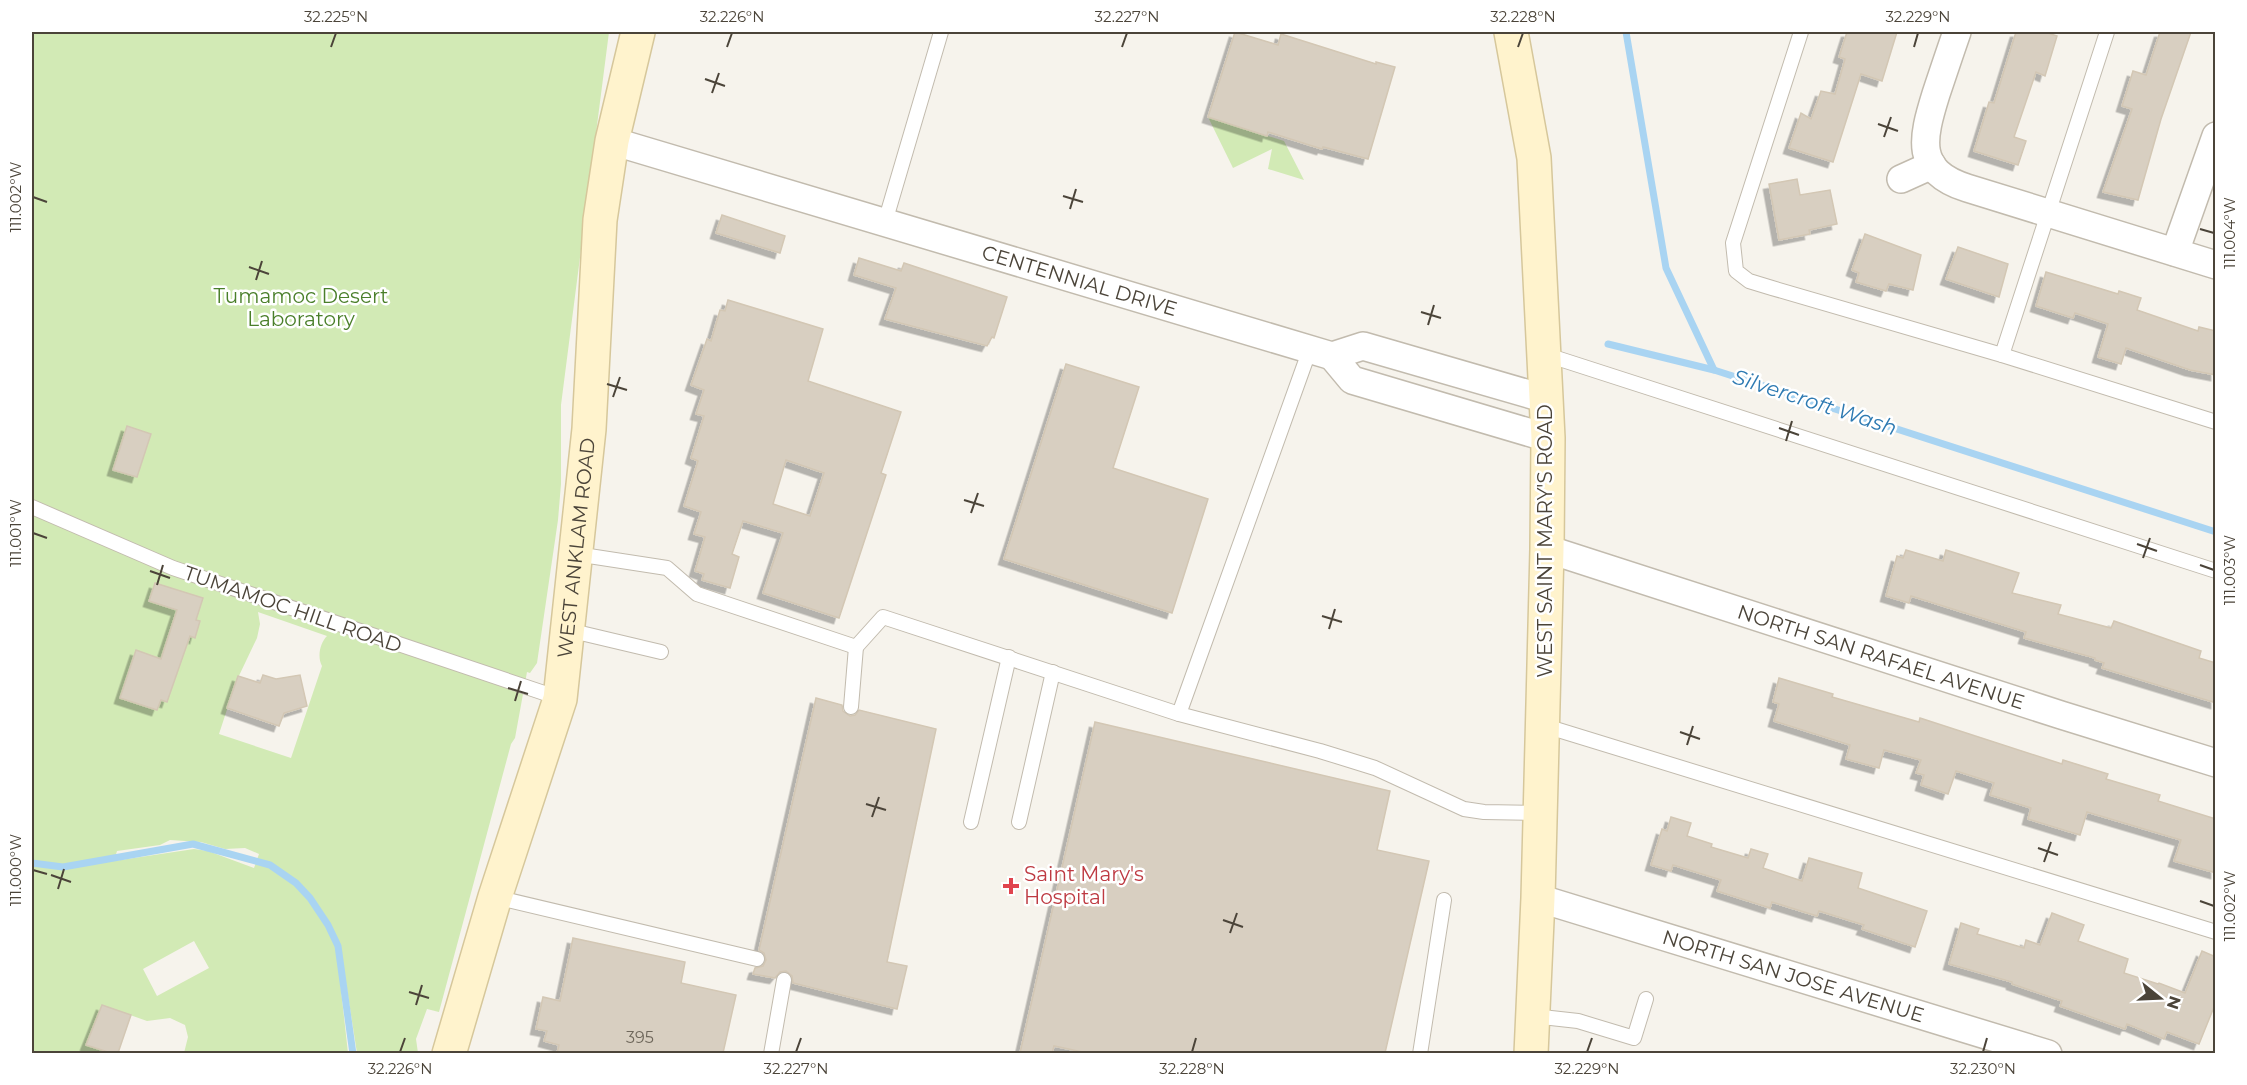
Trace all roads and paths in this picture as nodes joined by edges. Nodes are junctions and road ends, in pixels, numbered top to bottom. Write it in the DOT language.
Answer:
graph roads {
  1 [pos="638,32"];
  2 [pos="941,32"];
  3 [pos="1511,32"];
  4 [pos="1801,32"];
  5 [pos="1957,32"];
  6 [pos="2107,32"];
  7 [pos="2216,136"];
  8 [pos="612,141"];
  9 [pos="1932,165"];
  10 [pos="1901,179"];
  11 [pos="2047,213"];
  12 [pos="885,222"];
  13 [pos="2175,252"];
  14 [pos="2216,265"];
  15 [pos="1321,352"];
  16 [pos="1544,354"];
  17 [pos="2002,355"];
  18 [pos="1546,399"];
  19 [pos="2216,422"];
  20 [pos="1548,438"];
  21 [pos="32,507"];
  22 [pos="1547,549"];
  23 [pos="576,554"];
  24 [pos="2216,571"];
  25 [pos="568,630"];
  26 [pos="856,647"];
  27 [pos="661,652"];
  28 [pos="1009,657"];
  29 [pos="1053,672"];
  30 [pos="560,699"];
  31 [pos="851,707"];
  32 [pos="1179,714"];
  33 [pos="1542,724"];
  34 [pos="2216,763"];
  35 [pos="1539,813"];
  36 [pos="971,822"];
  37 [pos="1019,822"];
  38 [pos="495,897"];
  39 [pos="1538,898"];
  40 [pos="1444,900"];
  41 [pos="2216,932"];
  42 [pos="757,959"];
  43 [pos="784,980"];
  44 [pos="1646,999"];
  45 [pos="1533,1016"];
  46 [pos="449,1053"];
  47 [pos="771,1053"];
  48 [pos="1420,1053"];
  49 [pos="1531,1053"];
  50 [pos="2048,1053"];
  1 -- 8 [label="street, WEST ANKLAM ROAD"];
  2 -- 12 [label="lane"];
  3 -- 16 [label="street, WEST SAINT MARY'S ROAD"];
  4 -- 17 [label="lane"];
  5 -- 9 [label="street"];
  6 -- 11 [label="lane"];
  7 -- 13 [label="street"];
  8 -- 12 [label="street, CENTENNIAL DRIVE"];
  8 -- 23 [label="street, WEST ANKLAM ROAD"];
  9 -- 10 [label="street"];
  9 -- 11 [label="street"];
  11 -- 13 [label="street"];
  11 -- 17 [label="lane"];
  12 -- 15 [label="street, CENTENNIAL DRIVE"];
  13 -- 14 [label="street"];
  15 -- 18 [label="street"];
  15 -- 20 [label="street"];
  15 -- 32 [label="lane"];
  16 -- 18 [label="street, WEST SAINT MARY'S ROAD"];
  16 -- 24 [label="lane"];
  17 -- 19 [label="lane"];
  18 -- 20 [label="street, WEST SAINT MARY'S ROAD"];
  20 -- 22 [label="street, WEST SAINT MARY'S ROAD"];
  21 -- 30 [label="lane, TUMAMOC HILL ROAD"];
  22 -- 33 [label="street, WEST SAINT MARY'S ROAD"];
  22 -- 34 [label="street, NORTH SAN RAFAEL AVENUE"];
  23 -- 25 [label="street, WEST ANKLAM ROAD"];
  23 -- 26 [label="lane"];
  25 -- 27 [label="lane"];
  25 -- 30 [label="street, WEST ANKLAM ROAD"];
  26 -- 28 [label="lane"];
  26 -- 31 [label="lane"];
  28 -- 29 [label="lane"];
  28 -- 36 [label="lane"];
  29 -- 32 [label="lane"];
  29 -- 37 [label="lane"];
  30 -- 38 [label="street, WEST ANKLAM ROAD"];
  32 -- 35 [label="lane"];
  33 -- 35 [label="street, WEST SAINT MARY'S ROAD"];
  33 -- 41 [label="lane"];
  35 -- 39 [label="street, WEST SAINT MARY'S ROAD"];
  38 -- 42 [label="lane"];
  38 -- 46 [label="street, WEST ANKLAM ROAD"];
  39 -- 45 [label="street, WEST SAINT MARY'S ROAD"];
  39 -- 50 [label="street, NORTH SAN JOSE AVENUE"];
  40 -- 48 [label="lane"];
  43 -- 47 [label="lane"];
  44 -- 45 [label="lane"];
  45 -- 49 [label="street, WEST SAINT MARY'S ROAD"];
}
